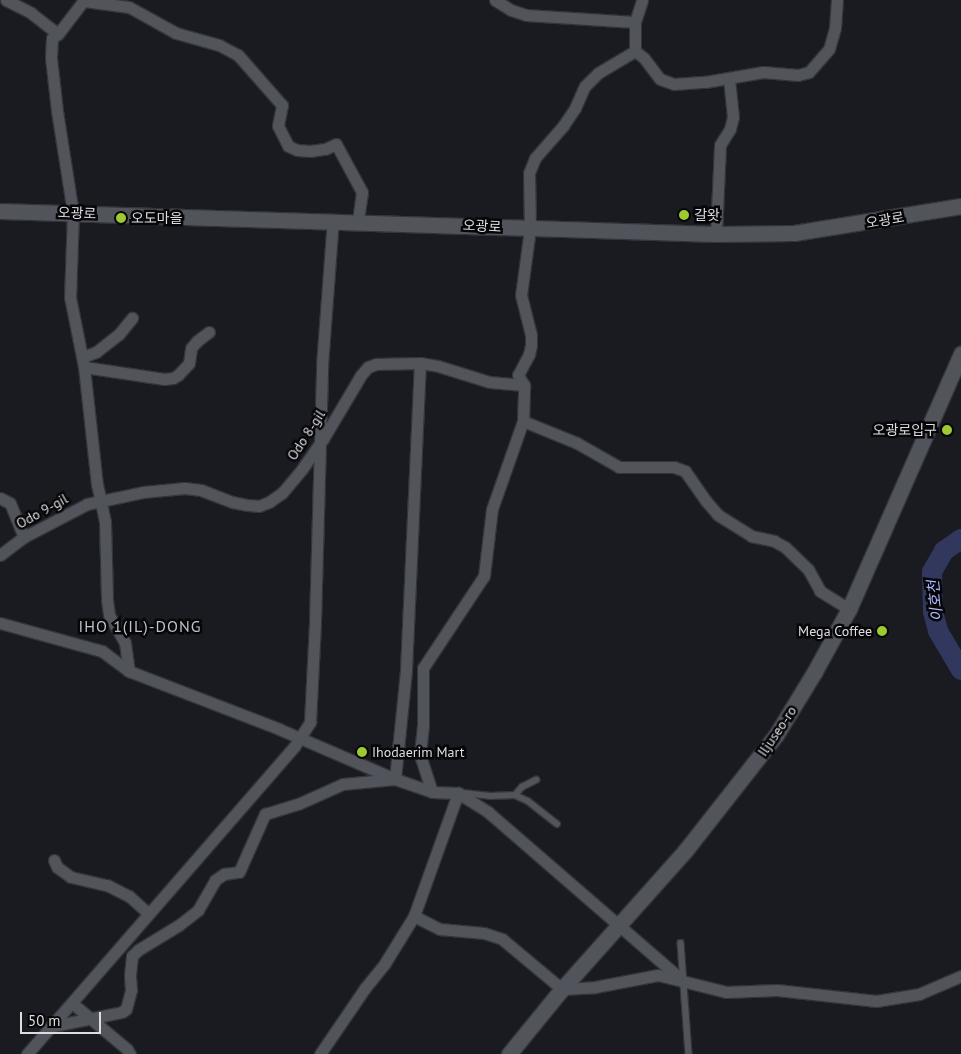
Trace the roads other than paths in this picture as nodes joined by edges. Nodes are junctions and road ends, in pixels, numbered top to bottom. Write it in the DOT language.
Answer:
graph roads {
  1 [pos="6,0"];
  2 [pos="84,0"];
  3 [pos="495,0"];
  4 [pos="642,0"];
  5 [pos="837,0"];
  6 [pos="635,22"];
  7 [pos="58,34"];
  8 [pos="635,50"];
  9 [pos="729,78"];
  10 [pos="961,206"];
  11 [pos="0,210"];
  12 [pos="73,213"];
  13 [pos="332,220"];
  14 [pos="358,221"];
  15 [pos="530,228"];
  16 [pos="716,234"];
  17 [pos="132,318"];
  18 [pos="209,332"];
  19 [pos="961,354"];
  20 [pos="83,362"];
  21 [pos="420,363"];
  22 [pos="524,385"];
  23 [pos="523,422"];
  24 [pos="321,442"];
  25 [pos="0,498"];
  26 [pos="101,502"];
  27 [pos="24,537"];
  28 [pos="0,555"];
  29 [pos="849,609"];
  30 [pos="0,623"];
  31 [pos="129,671"];
  32 [pos="300,738"];
  33 [pos="395,779"];
  34 [pos="536,780"];
  35 [pos="432,792"];
  36 [pos="458,793"];
  37 [pos="515,795"];
  38 [pos="557,824"];
  39 [pos="54,860"];
  40 [pos="148,913"];
  41 [pos="414,916"];
  42 [pos="619,925"];
  43 [pos="122,944"];
  44 [pos="680,944"];
  45 [pos="134,954"];
  46 [pos="961,976"];
  47 [pos="683,981"];
  48 [pos="562,989"];
  49 [pos="72,1003"];
  50 [pos="88,1018"];
  51 [pos="53,1026"];
  52 [pos="27,1054"];
  53 [pos="130,1054"];
  54 [pos="320,1054"];
  55 [pos="509,1054"];
  56 [pos="689,1054"];
  1 -- 7 [label="street"];
  2 -- 7 [label="street"];
  2 -- 14 [label="street"];
  3 -- 6 [label="street"];
  4 -- 6 [label="street"];
  5 -- 9 [label="street"];
  6 -- 8 [label="street"];
  7 -- 12 [label="street"];
  8 -- 9 [label="street"];
  8 -- 15 [label="street"];
  9 -- 16 [label="street"];
  10 -- 16 [label="main road, 오광로"];
  11 -- 12 [label="main road, 오광로"];
  12 -- 13 [label="main road, 오광로"];
  12 -- 20 [label="street"];
  13 -- 14 [label="main road, 오광로"];
  13 -- 24 [label="street"];
  14 -- 15 [label="main road, 오광로"];
  15 -- 16 [label="main road, 오광로"];
  15 -- 22 [label="street"];
  17 -- 20 [label="street"];
  18 -- 20 [label="street"];
  19 -- 29 [label="main road, Iljuseo-ro"];
  20 -- 26 [label="street"];
  21 -- 22 [label="street, Odo 8-gil"];
  21 -- 24 [label="street, Odo 8-gil"];
  21 -- 33 [label="street"];
  22 -- 23 [label="street"];
  23 -- 29 [label="street"];
  23 -- 35 [label="street"];
  24 -- 26 [label="street, Odo 8-gil"];
  24 -- 32 [label="street"];
  25 -- 27 [label="street"];
  26 -- 27 [label="street, Odo 9-gil"];
  26 -- 31 [label="street"];
  27 -- 28 [label="street, Odo 9-gil"];
  29 -- 42 [label="main road, Iljuseo-ro"];
  30 -- 31 [label="street"];
  31 -- 32 [label="street"];
  32 -- 33 [label="street"];
  32 -- 40 [label="street"];
  33 -- 35 [label="street"];
  33 -- 45 [label="street"];
  34 -- 37 [label="lane"];
  35 -- 36 [label="street"];
  36 -- 37 [label="lane"];
  36 -- 41 [label="street"];
  36 -- 42 [label="street"];
  37 -- 38 [label="lane"];
  39 -- 40 [label="street"];
  40 -- 43 [label="street"];
  41 -- 48 [label="street"];
  41 -- 54 [label="street"];
  42 -- 47 [label="street"];
  42 -- 48 [label="main road, Iljuseo-ro"];
  43 -- 45 [label="street"];
  43 -- 49 [label="street"];
  44 -- 47 [label="lane"];
  45 -- 50 [label="street"];
  46 -- 47 [label="street"];
  47 -- 48 [label="street"];
  47 -- 56 [label="lane"];
  48 -- 55 [label="main road, Iljuseo-ro"];
  49 -- 50 [label="street"];
  49 -- 51 [label="street"];
  50 -- 51 [label="street"];
  50 -- 53 [label="street"];
  51 -- 52 [label="street"];
}
